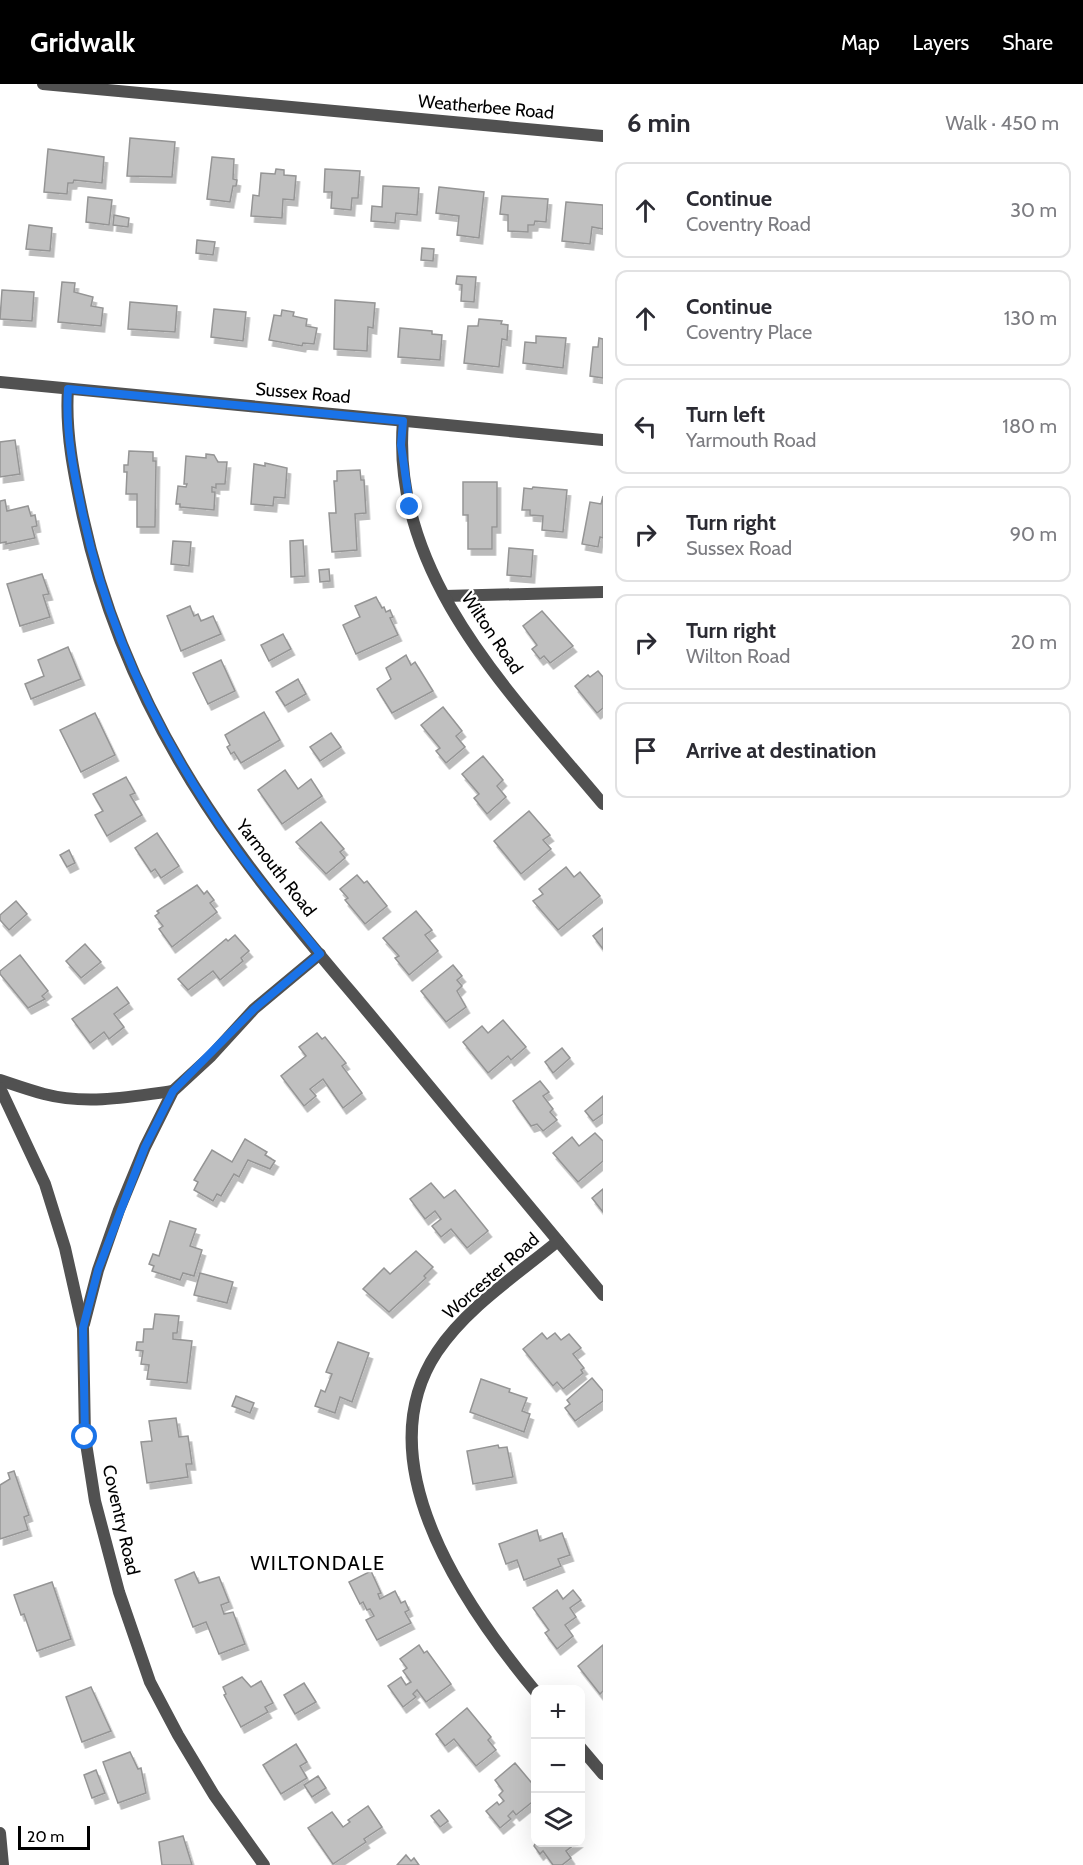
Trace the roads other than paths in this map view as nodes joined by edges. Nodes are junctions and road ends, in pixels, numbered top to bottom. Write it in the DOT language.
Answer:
graph roads {
  1 [pos="44,84"];
  2 [pos="603,136"];
  3 [pos="0,382"];
  4 [pos="68,389"];
  5 [pos="403,421"];
  6 [pos="603,440"];
  7 [pos="603,592"];
  8 [pos="445,596"];
  9 [pos="603,804"];
  10 [pos="320,954"];
  11 [pos="0,1080"];
  12 [pos="0,1088"];
  13 [pos="173,1091"];
  14 [pos="558,1241"];
  15 [pos="603,1294"];
  16 [pos="83,1328"];
  17 [pos="531,1686"];
  18 [pos="585,1753"];
  19 [pos="603,1774"];
  20 [pos="0,1833"];
  21 [pos="3,1865"];
  22 [pos="264,1865"];
  1 -- 2 [label="street, Weatherbee Road"];
  3 -- 4 [label="street, Sussex Road"];
  4 -- 5 [label="street, Sussex Road"];
  4 -- 10 [label="street, Yarmouth Road"];
  5 -- 6 [label="street, Sussex Road"];
  5 -- 8 [label="street, Wilton Road"];
  7 -- 8 [label="street"];
  8 -- 9 [label="street, Wilton Road"];
  10 -- 13 [label="street"];
  10 -- 14 [label="street, Yarmouth Road"];
  11 -- 13 [label="street"];
  12 -- 16 [label="street, Coventry Road"];
  13 -- 16 [label="street"];
  14 -- 15 [label="street, Yarmouth Road"];
  14 -- 17 [label="street, Worcester Road"];
  16 -- 22 [label="street, Coventry Road"];
  18 -- 19 [label="street"];
  20 -- 21 [label="street"];
}
